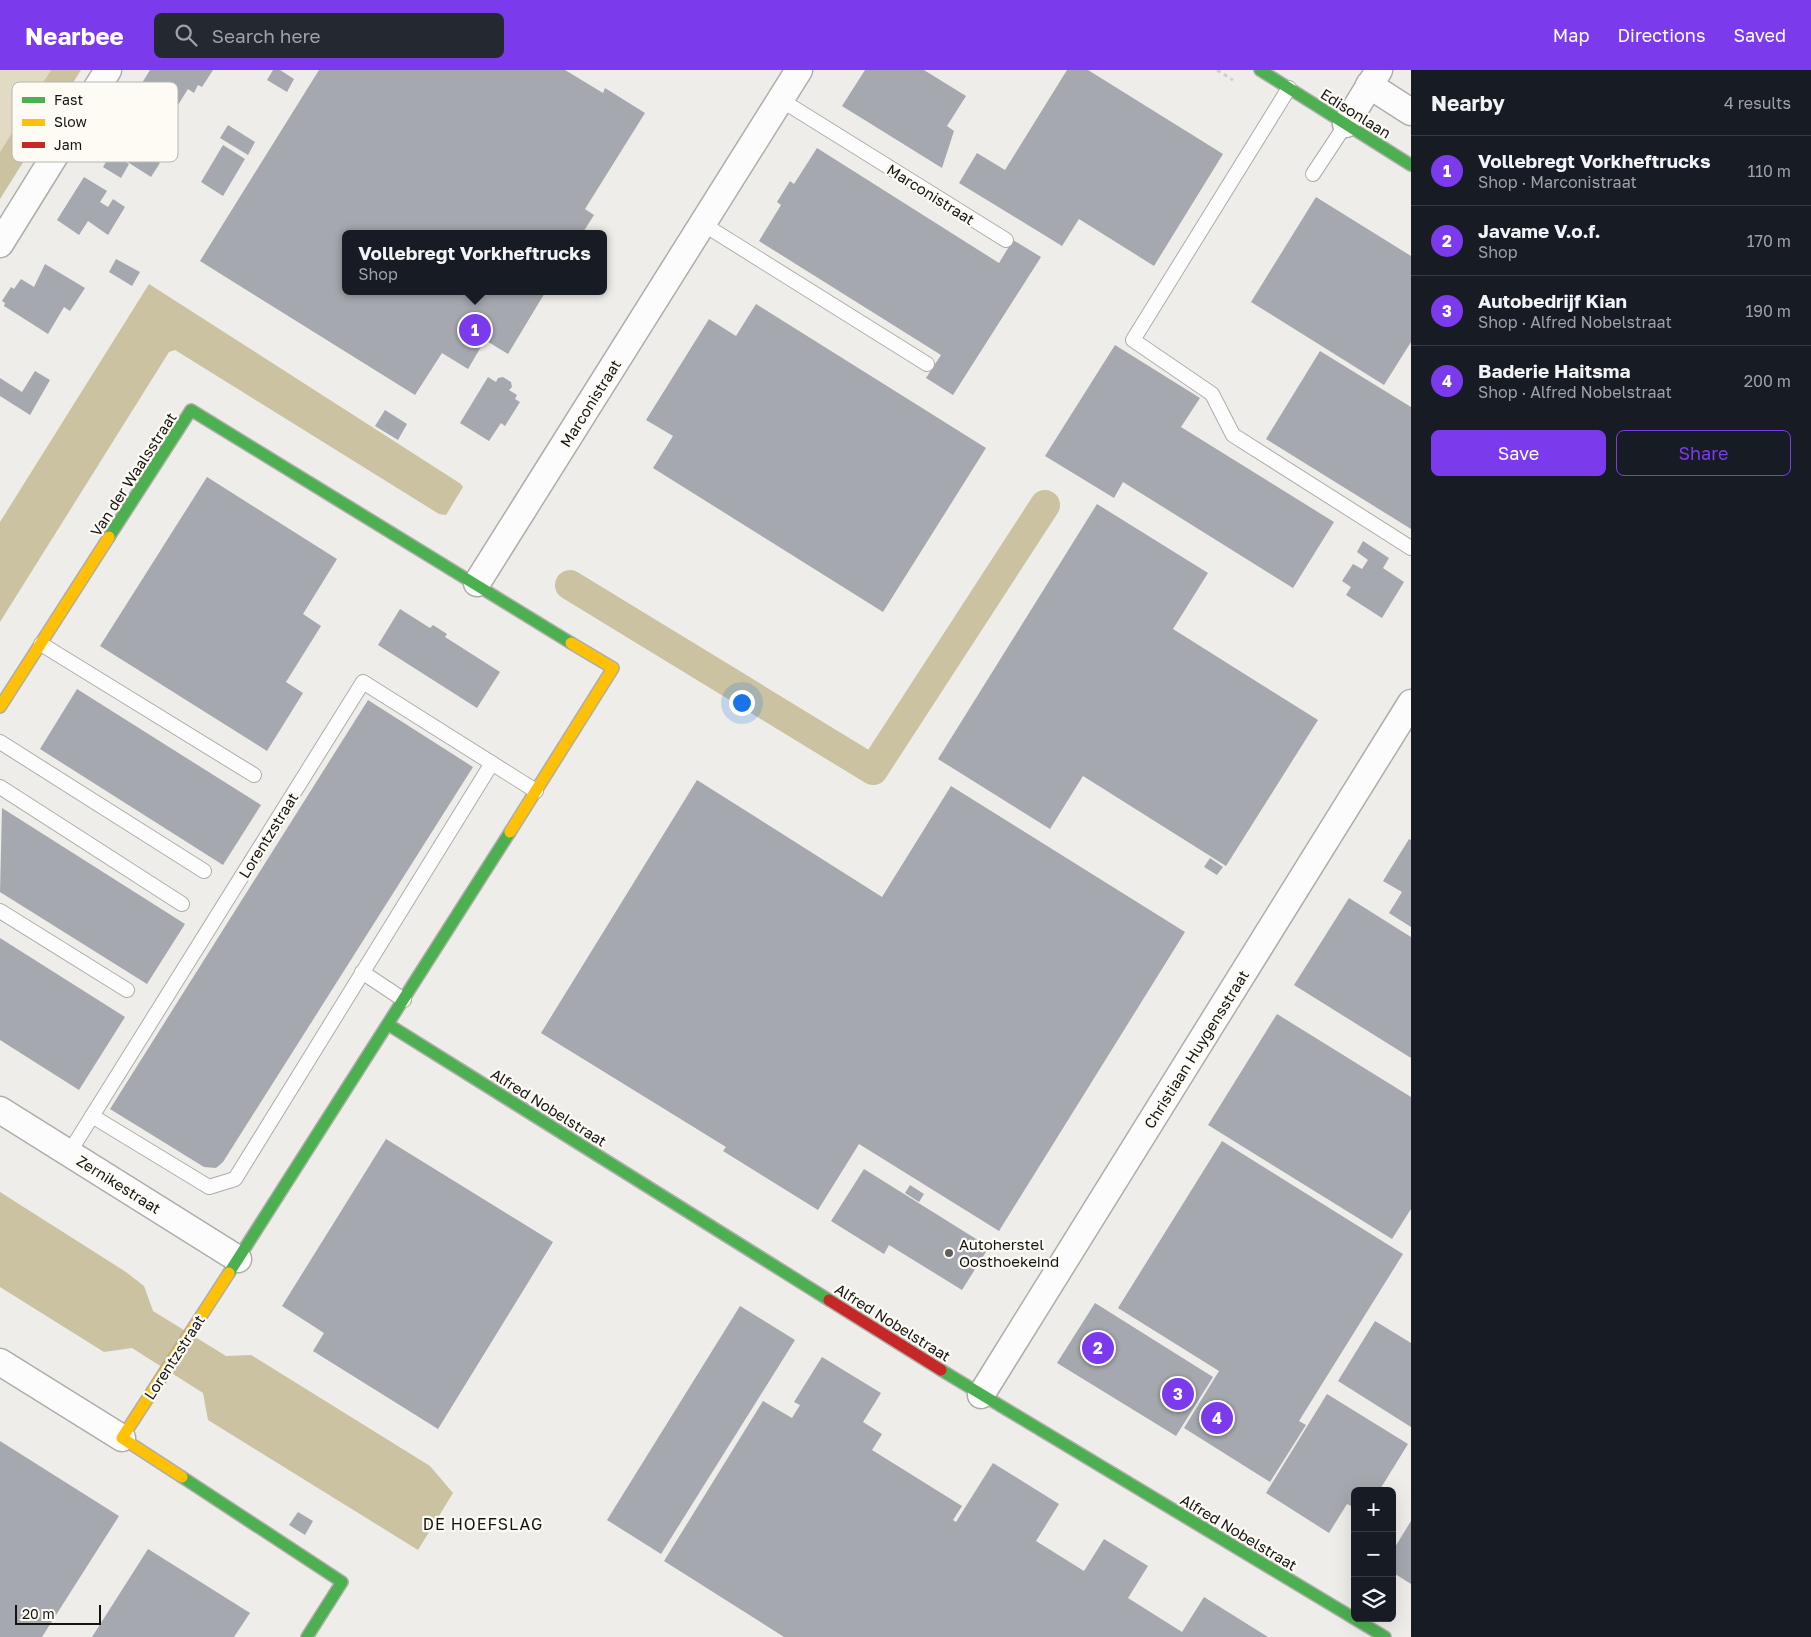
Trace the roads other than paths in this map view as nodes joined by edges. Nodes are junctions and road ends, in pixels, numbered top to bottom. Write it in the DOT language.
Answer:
graph roads {
  1 [pos="108,70"];
  2 [pos="799,70"];
  3 [pos="1260,70"];
  4 [pos="1374,78"];
  5 [pos="101,82"];
  6 [pos="1289,88"];
  7 [pos="780,100"];
  8 [pos="1411,112"];
  9 [pos="1346,124"];
  10 [pos="51,162"];
  11 [pos="1411,165"];
  12 [pos="1313,174"];
  13 [pos="703,224"];
  14 [pos="1006,240"];
  15 [pos="0,244"];
  16 [pos="928,364"];
  17 [pos="1411,548"];
  18 [pos="477,583"];
  19 [pos="41,644"];
  20 [pos="1411,703"];
  21 [pos="0,707"];
  22 [pos="0,742"];
  23 [pos="492,763"];
  24 [pos="254,775"];
  25 [pos="0,787"];
  26 [pos="536,790"];
  27 [pos="204,872"];
  28 [pos="182,904"];
  29 [pos="0,911"];
  30 [pos="362,972"];
  31 [pos="127,990"];
  32 [pos="404,1000"];
  33 [pos="389,1025"];
  34 [pos="0,1110"];
  35 [pos="92,1116"];
  36 [pos="69,1153"];
  37 [pos="238,1259"];
  38 [pos="0,1362"];
  39 [pos="981,1395"];
  40 [pos="122,1438"];
  41 [pos="306,1637"];
  42 [pos="1385,1637"];
  1 -- 5 [label="street"];
  2 -- 7 [label="street, Marconistraat"];
  3 -- 6 [label="street, Edisonlaan"];
  4 -- 8 [label="street"];
  4 -- 9 [label="street"];
  6 -- 9 [label="street, Edisonlaan"];
  6 -- 17 [label="lane"];
  7 -- 13 [label="street, Marconistraat"];
  7 -- 14 [label="lane, Marconistraat"];
  9 -- 11 [label="street, Edisonlaan"];
  9 -- 12 [label="lane"];
  10 -- 15 [label="street"];
  13 -- 16 [label="lane"];
  13 -- 18 [label="street, Marconistraat"];
  18 -- 19 [label="street, Van der Waalsstraat"];
  18 -- 26 [label="street, Lorentzstraat"];
  19 -- 21 [label="street, Van der Waalsstraat"];
  19 -- 24 [label="lane"];
  20 -- 39 [label="street, Christiaan Huygensstraat"];
  22 -- 27 [label="lane"];
  23 -- 26 [label="lane, Lorentzstraat"];
  23 -- 30 [label="lane"];
  23 -- 35 [label="lane, Lorentzstraat"];
  25 -- 28 [label="lane"];
  26 -- 32 [label="street, Lorentzstraat"];
  29 -- 31 [label="lane"];
  30 -- 32 [label="lane"];
  30 -- 35 [label="lane"];
  32 -- 33 [label="street, Lorentzstraat"];
  33 -- 37 [label="street, Lorentzstraat"];
  33 -- 39 [label="street, Alfred Nobelstraat"];
  34 -- 36 [label="street, Zernikestraat"];
  35 -- 36 [label="lane, Lorentzstraat"];
  36 -- 37 [label="street, Zernikestraat"];
  37 -- 40 [label="street, Lorentzstraat"];
  38 -- 40 [label="street"];
  39 -- 42 [label="street, Alfred Nobelstraat"];
  40 -- 41 [label="street"];
}
